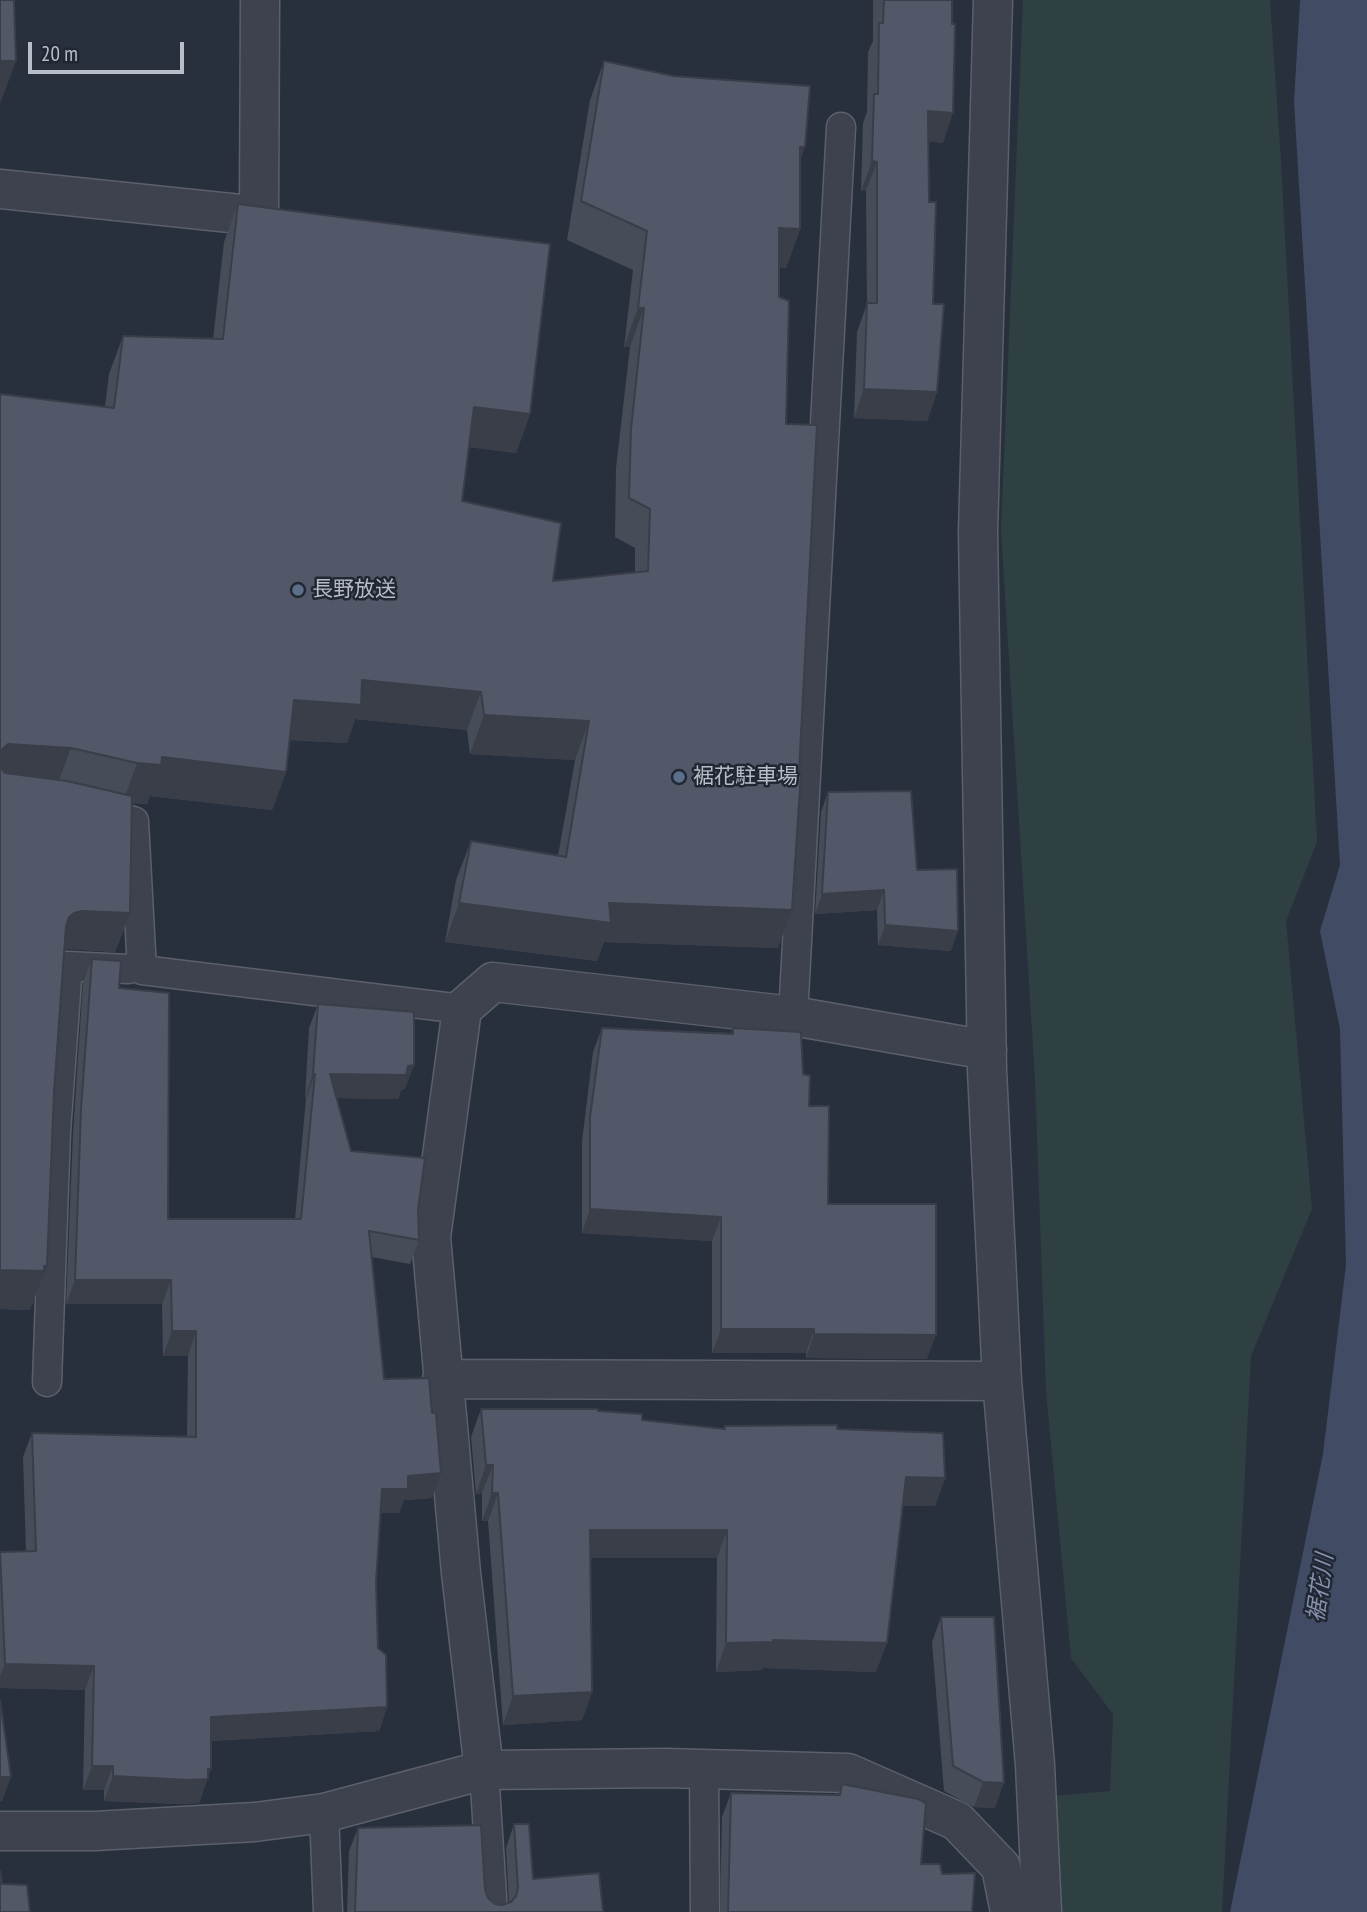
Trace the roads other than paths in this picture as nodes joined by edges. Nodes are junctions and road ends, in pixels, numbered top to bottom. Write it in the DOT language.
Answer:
graph roads {
  1 [pos="260,0"];
  2 [pos="993,0"];
  3 [pos="841,127"];
  4 [pos="0,189"];
  5 [pos="68,806"];
  6 [pos="142,970"];
  7 [pos="462,1009"];
  8 [pos="793,1016"];
  9 [pos="988,1050"];
  10 [pos="442,1379"];
  11 [pos="1002,1381"];
  12 [pos="47,1382"];
  13 [pos="704,1769"];
  14 [pos="484,1770"];
  15 [pos="324,1813"];
  16 [pos="0,1830"];
  17 [pos="328,1912"];
  18 [pos="494,1912"];
  19 [pos="705,1912"];
  20 [pos="1010,1912"];
  21 [pos="1042,1912"];
  1 -- 4 [label="street"];
  2 -- 9 [label="street"];
  3 -- 8 [label="lane"];
  5 -- 6 [label="lane"];
  6 -- 7 [label="lane"];
  6 -- 12 [label="lane"];
  7 -- 8 [label="street"];
  7 -- 10 [label="street"];
  8 -- 9 [label="street"];
  9 -- 11 [label="street"];
  10 -- 11 [label="street"];
  10 -- 14 [label="street"];
  11 -- 21 [label="street"];
  13 -- 14 [label="street"];
  13 -- 19 [label="lane"];
  13 -- 20 [label="street"];
  14 -- 15 [label="street"];
  14 -- 18 [label="lane"];
  15 -- 16 [label="street"];
  15 -- 17 [label="lane"];
}
